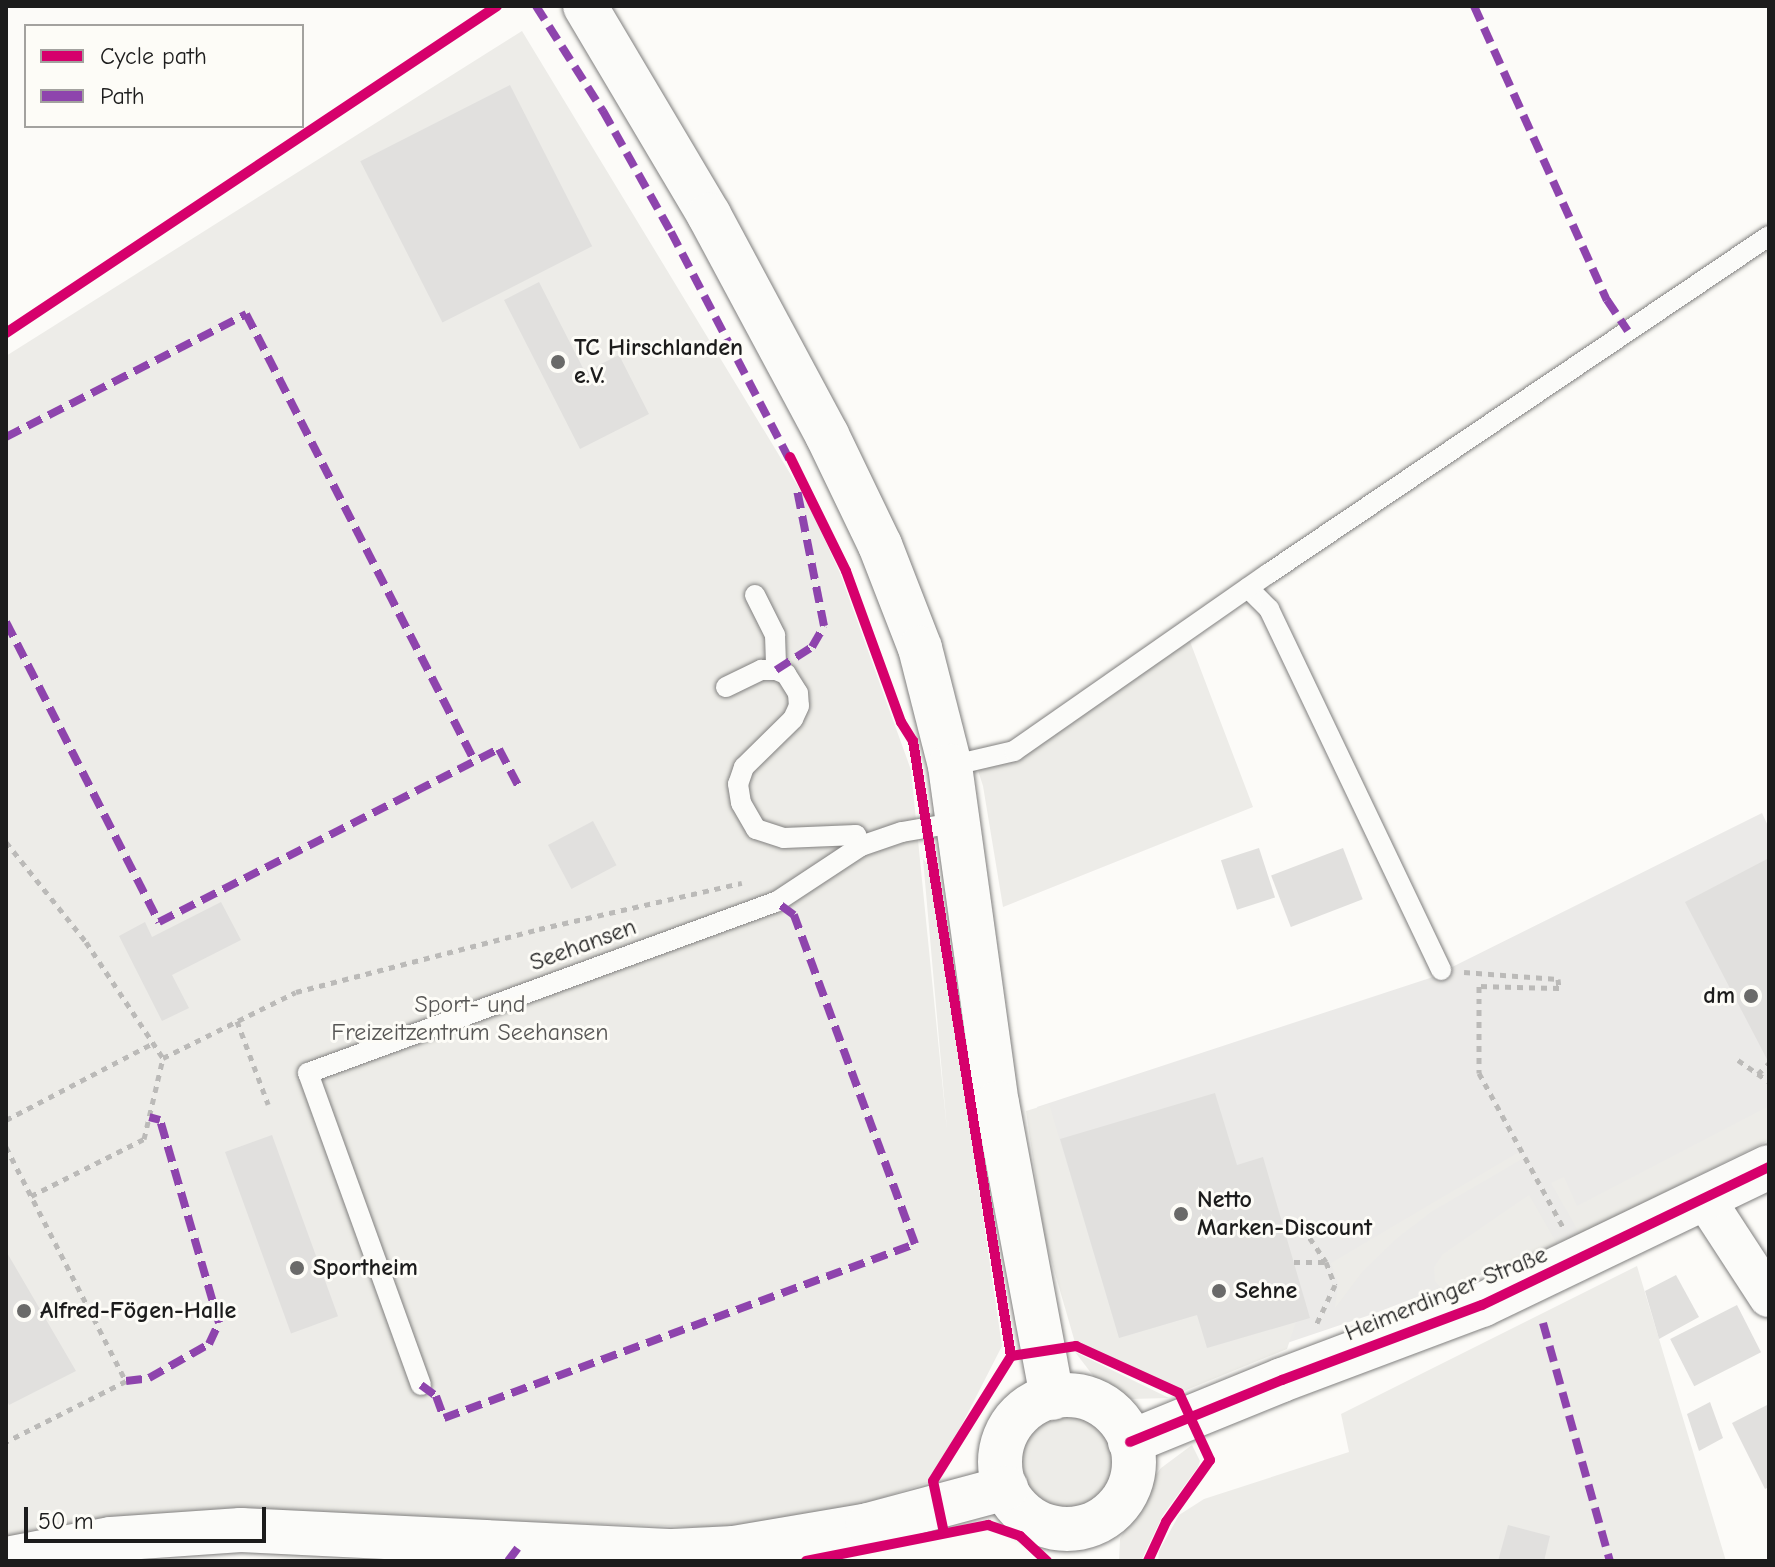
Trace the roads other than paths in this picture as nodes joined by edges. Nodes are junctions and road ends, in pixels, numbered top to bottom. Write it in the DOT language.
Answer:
graph roads {
  1 [pos="585,6"];
  2 [pos="1769,236"];
  3 [pos="1248,588"];
  4 [pos="755,595"];
  5 [pos="776,670"];
  6 [pos="726,687"];
  7 [pos="950,766"];
  8 [pos="960,822"];
  9 [pos="861,846"];
  10 [pos="1441,970"];
  11 [pos="1769,1167"];
  12 [pos="1705,1199"];
  13 [pos="1769,1297"];
  14 [pos="421,1385"];
  15 [pos="1052,1398"];
  16 [pos="1130,1442"];
  17 [pos="1006,1488"];
  18 [pos="1087,1544"];
  19 [pos="736,1554"];
  20 [pos="6,1559"];
  1 -- 7 [label="main road"];
  2 -- 3 [label="lane"];
  3 -- 7 [label="lane"];
  3 -- 10 [label="lane"];
  4 -- 5 [label="lane"];
  5 -- 6 [label="lane"];
  5 -- 9 [label="lane"];
  7 -- 8 [label="main road"];
  8 -- 9 [label="lane, Seehansen"];
  8 -- 15 [label="main road"];
  9 -- 14 [label="lane, Seehansen"];
  11 -- 12 [label="main road, Heimerdinger Straße"];
  12 -- 13 [label="street"];
  12 -- 16 [label="main road, Heimerdinger Straße"];
  15 -- 16 [label="main road"];
  15 -- 17 [label="main road"];
  16 -- 18 [label="main road"];
  17 -- 18 [label="main road"];
  17 -- 19 [label="main road"];
  19 -- 20 [label="main road"];
}
